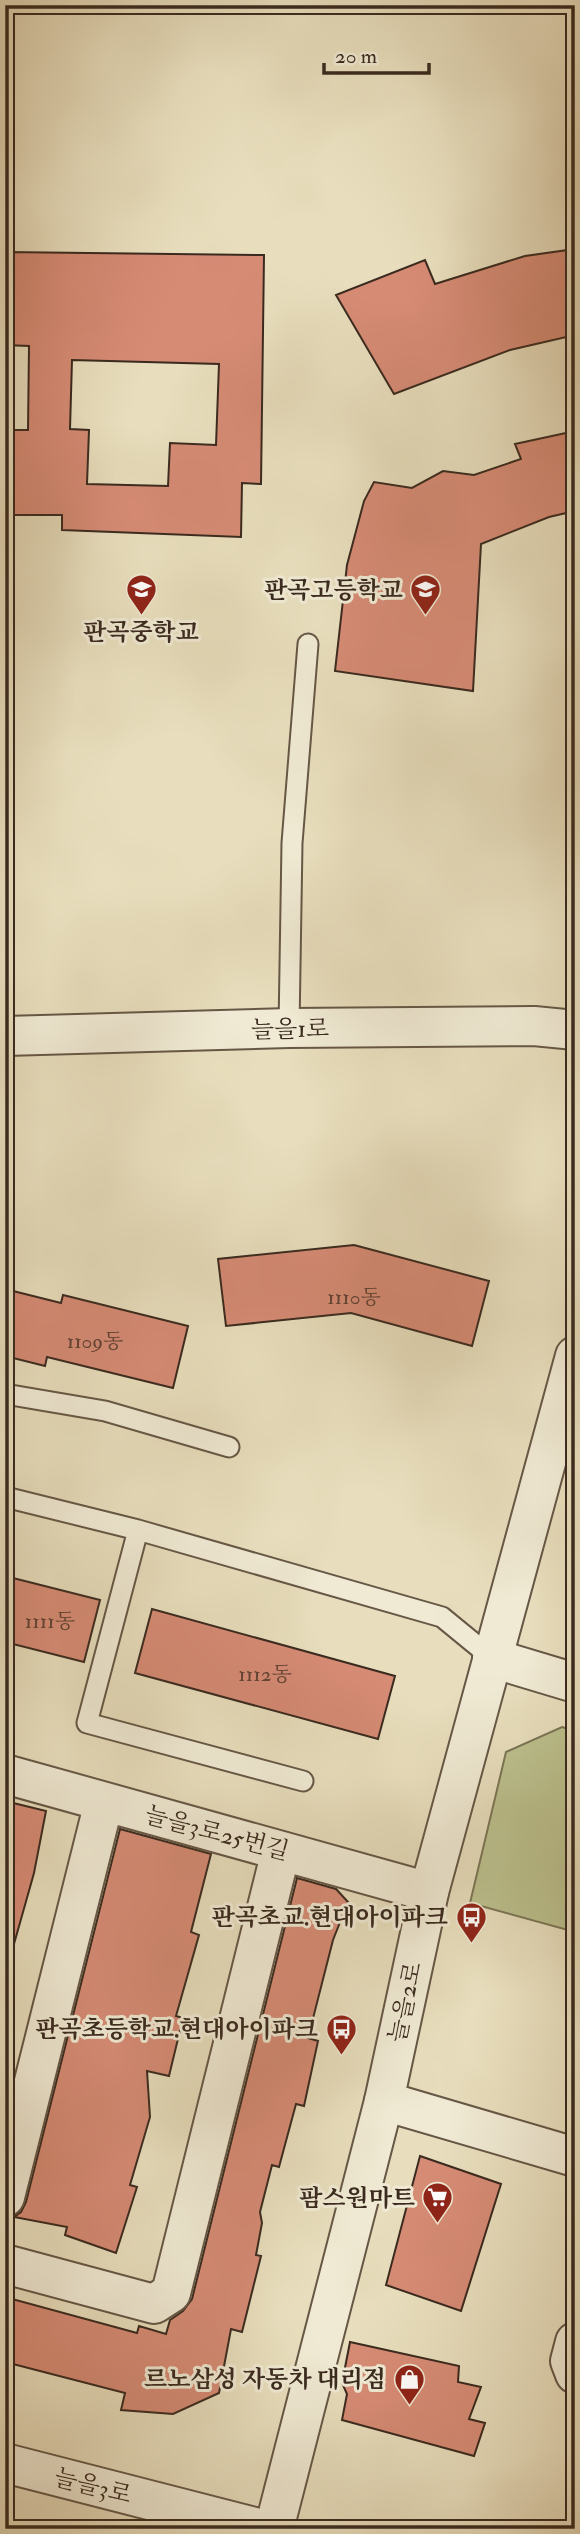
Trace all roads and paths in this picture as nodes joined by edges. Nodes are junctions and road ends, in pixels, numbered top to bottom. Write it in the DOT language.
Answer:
graph roads {
  1 [pos="308,644"];
  2 [pos="289,1028"];
  3 [pos="575,1030"];
  4 [pos="5,1037"];
  5 [pos="575,1356"];
  6 [pos="5,1394"];
  7 [pos="229,1447"];
  8 [pos="5,1497"];
  9 [pos="138,1530"];
  10 [pos="492,1658"];
  11 [pos="575,1683"];
  12 [pos="5,1774"];
  13 [pos="303,1781"];
  14 [pos="104,1802"];
  15 [pos="281,1851"];
  16 [pos="429,1892"];
  17 [pos="384,2101"];
  18 [pos="575,2157"];
  19 [pos="5,2197"];
  20 [pos="5,2264"];
  21 [pos="575,2342"];
  22 [pos="575,2374"];
  23 [pos="5,2463"];
  24 [pos="262,2529"];
  25 [pos="274,2529"];
  1 -- 2 [label="lane"];
  2 -- 3 [label="street, 늘을1로"];
  2 -- 4 [label="street, 늘을1로"];
  5 -- 10 [label="street, 늘을2로"];
  6 -- 7 [label="lane"];
  8 -- 9 [label="lane"];
  9 -- 10 [label="lane"];
  9 -- 13 [label="lane"];
  10 -- 11 [label="street"];
  10 -- 16 [label="street, 늘을2로"];
  12 -- 14 [label="street, 늘을3로25번길"];
  14 -- 15 [label="street, 늘을3로25번길"];
  14 -- 19 [label="street"];
  15 -- 16 [label="street, 늘을3로25번길"];
  15 -- 20 [label="street"];
  16 -- 17 [label="street, 늘을2로"];
  17 -- 18 [label="street"];
  17 -- 25 [label="street, 늘을2로"];
  21 -- 22 [label="street"];
  23 -- 24 [label="street, 늘을3로"];
}
